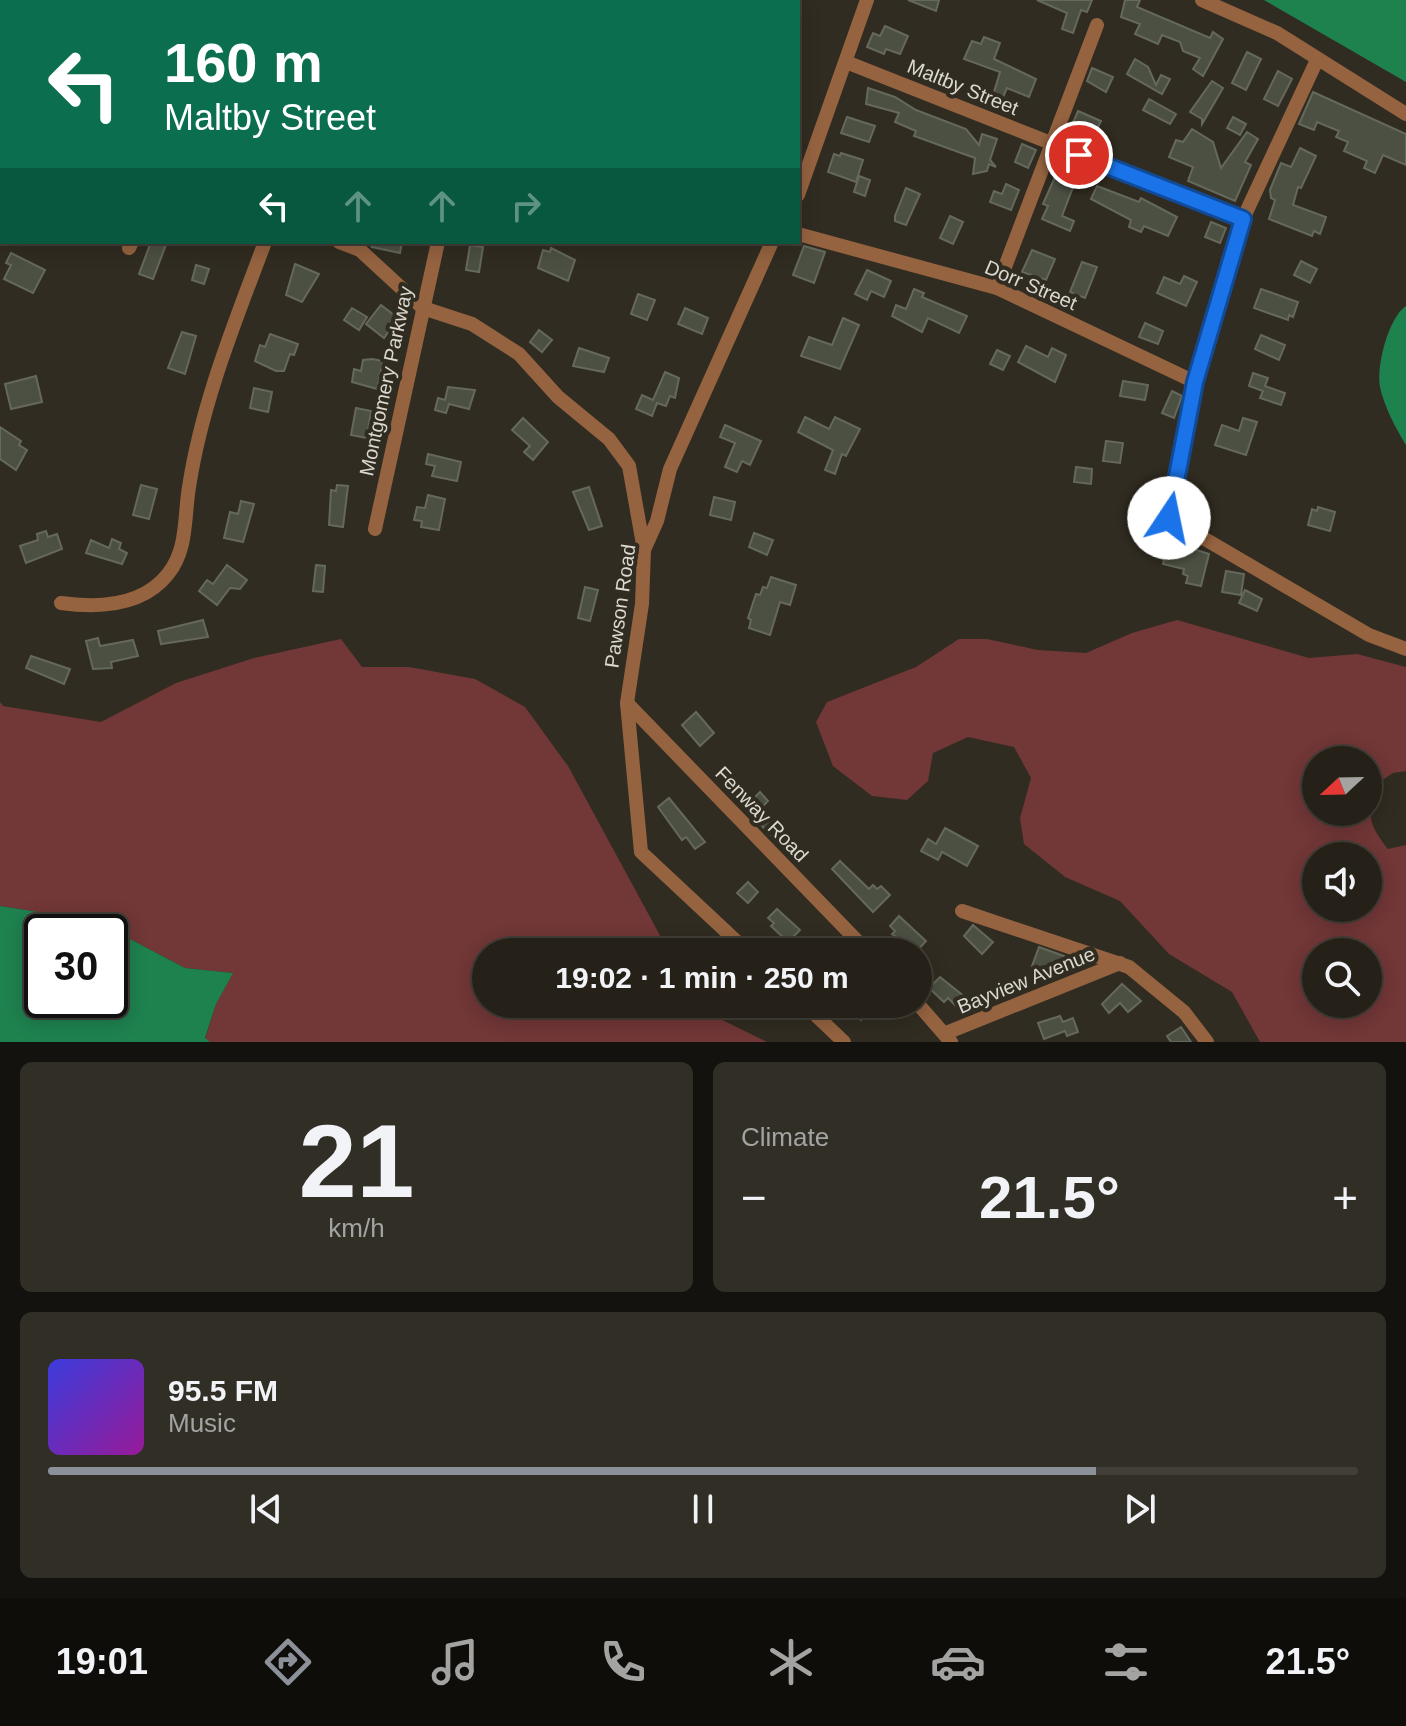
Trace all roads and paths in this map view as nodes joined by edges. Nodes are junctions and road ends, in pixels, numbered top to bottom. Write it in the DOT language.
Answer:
graph roads {
  1 [pos="867,0"];
  2 [pos="1202,0"];
  3 [pos="1097,25"];
  4 [pos="1317,60"];
  5 [pos="846,62"];
  6 [pos="1406,114"];
  7 [pos="1052,144"];
  8 [pos="800,186"];
  9 [pos="1243,219"];
  10 [pos="800,235"];
  11 [pos="264,244"];
  12 [pos="344,244"];
  13 [pos="438,244"];
  14 [pos="771,244"];
  15 [pos="997,288"];
  16 [pos="423,308"];
  17 [pos="1195,382"];
  18 [pos="375,529"];
  19 [pos="644,550"];
  20 [pos="61,603"];
  21 [pos="1406,649"];
  22 [pos="627,703"];
  23 [pos="962,911"];
  24 [pos="733,938"];
  25 [pos="854,938"];
  26 [pos="1120,963"];
  27 [pos="819,1018"];
  28 [pos="931,1018"];
  29 [pos="949,1038"];
  30 [pos="844,1042"];
  31 [pos="1207,1042"];
  1 -- 5 [label="street"];
  2 -- 4 [label="street"];
  3 -- 7 [label="street"];
  4 -- 6 [label="street"];
  4 -- 9 [label="street"];
  5 -- 7 [label="street, Maltby Street"];
  5 -- 8 [label="street"];
  7 -- 9 [label="street, Maltby Street"];
  7 -- 15 [label="street"];
  9 -- 17 [label="street"];
  10 -- 15 [label="street, Dorr Street"];
  11 -- 20 [label="street"];
  12 -- 16 [label="street"];
  13 -- 16 [label="street, Montgomery Parkway"];
  14 -- 19 [label="street, Pawson Road"];
  15 -- 17 [label="street, Dorr Street"];
  16 -- 18 [label="street, Montgomery Parkway"];
  16 -- 19 [label="street"];
  17 -- 21 [label="street"];
  19 -- 22 [label="street, Pawson Road"];
  22 -- 24 [label="street, Pawson Road"];
  22 -- 25 [label="street, Fenway Road"];
  23 -- 26 [label="street"];
  26 -- 29 [label="street, Bayview Avenue"];
  26 -- 31 [label="street"];
  27 -- 30 [label="street"];
  28 -- 29 [label="street"];
}
